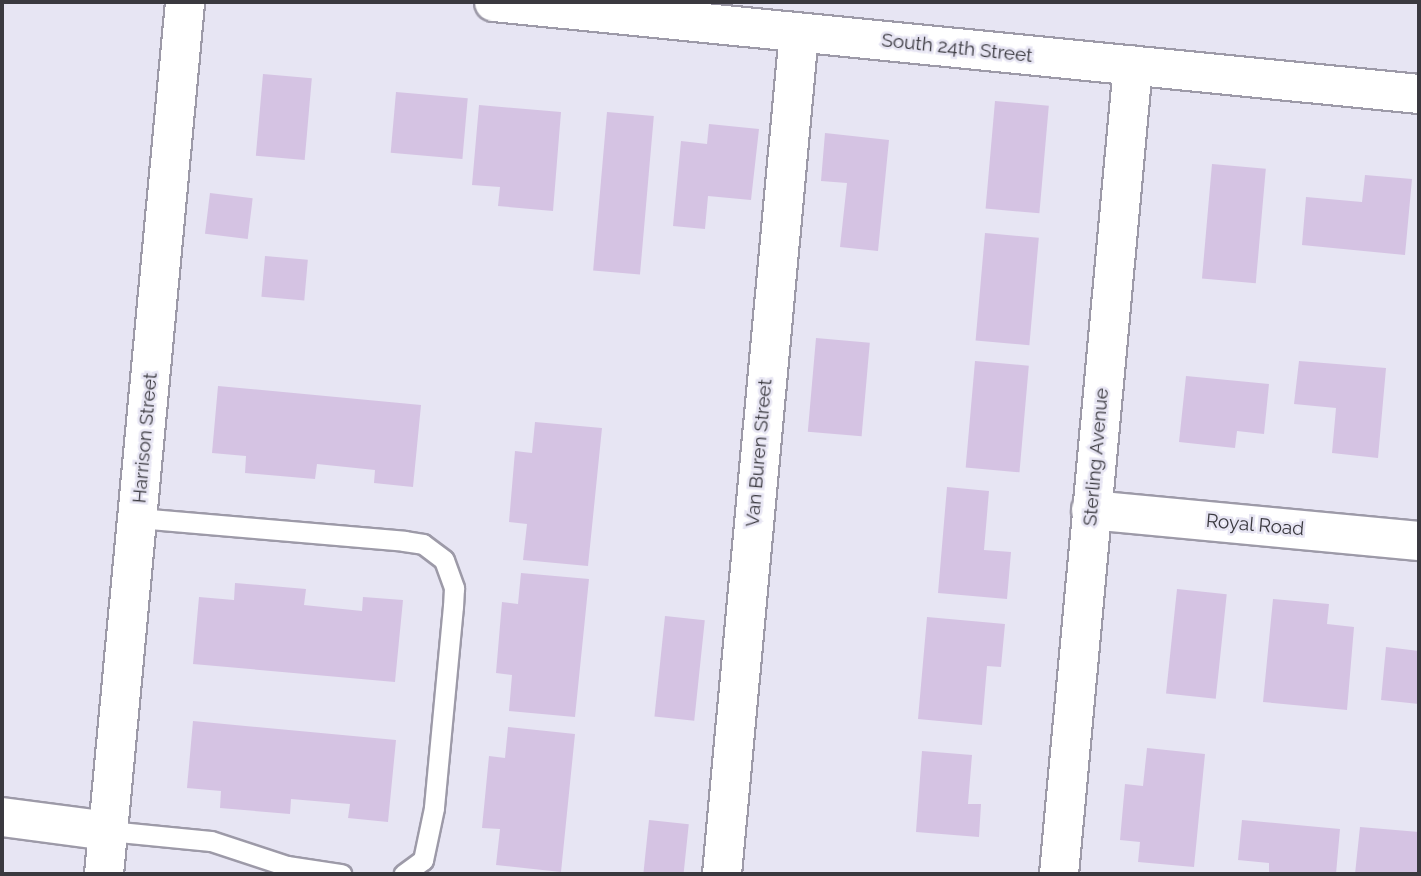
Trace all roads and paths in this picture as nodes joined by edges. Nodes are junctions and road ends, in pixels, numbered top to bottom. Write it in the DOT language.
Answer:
graph roads {
  1 [pos="185,2"];
  2 [pos="494,2"];
  3 [pos="725,14"];
  4 [pos="799,33"];
  5 [pos="1133,65"];
  6 [pos="1419,93"];
  7 [pos="1091,510"];
  8 [pos="138,518"];
  9 [pos="1419,541"];
  10 [pos="2,817"];
  11 [pos="109,831"];
  12 [pos="1059,861"];
  13 [pos="104,874"];
  14 [pos="341,874"];
  15 [pos="404,874"];
  16 [pos="722,874"];
  1 -- 8 [label="street, Harrison Street"];
  2 -- 3 [label="street, South 24th Street"];
  3 -- 4 [label="street, South 24th Street"];
  4 -- 5 [label="street, South 24th Street"];
  4 -- 16 [label="street, Van Buren Street"];
  5 -- 6 [label="street, South 24th Street"];
  5 -- 7 [label="street, Sterling Avenue"];
  7 -- 9 [label="street, Royal Road"];
  7 -- 12 [label="street, Sterling Avenue"];
  8 -- 11 [label="street, Harrison Street"];
  8 -- 15 [label="lane"];
  10 -- 11 [label="street"];
  11 -- 13 [label="street, Harrison Street"];
  11 -- 14 [label="lane"];
}
